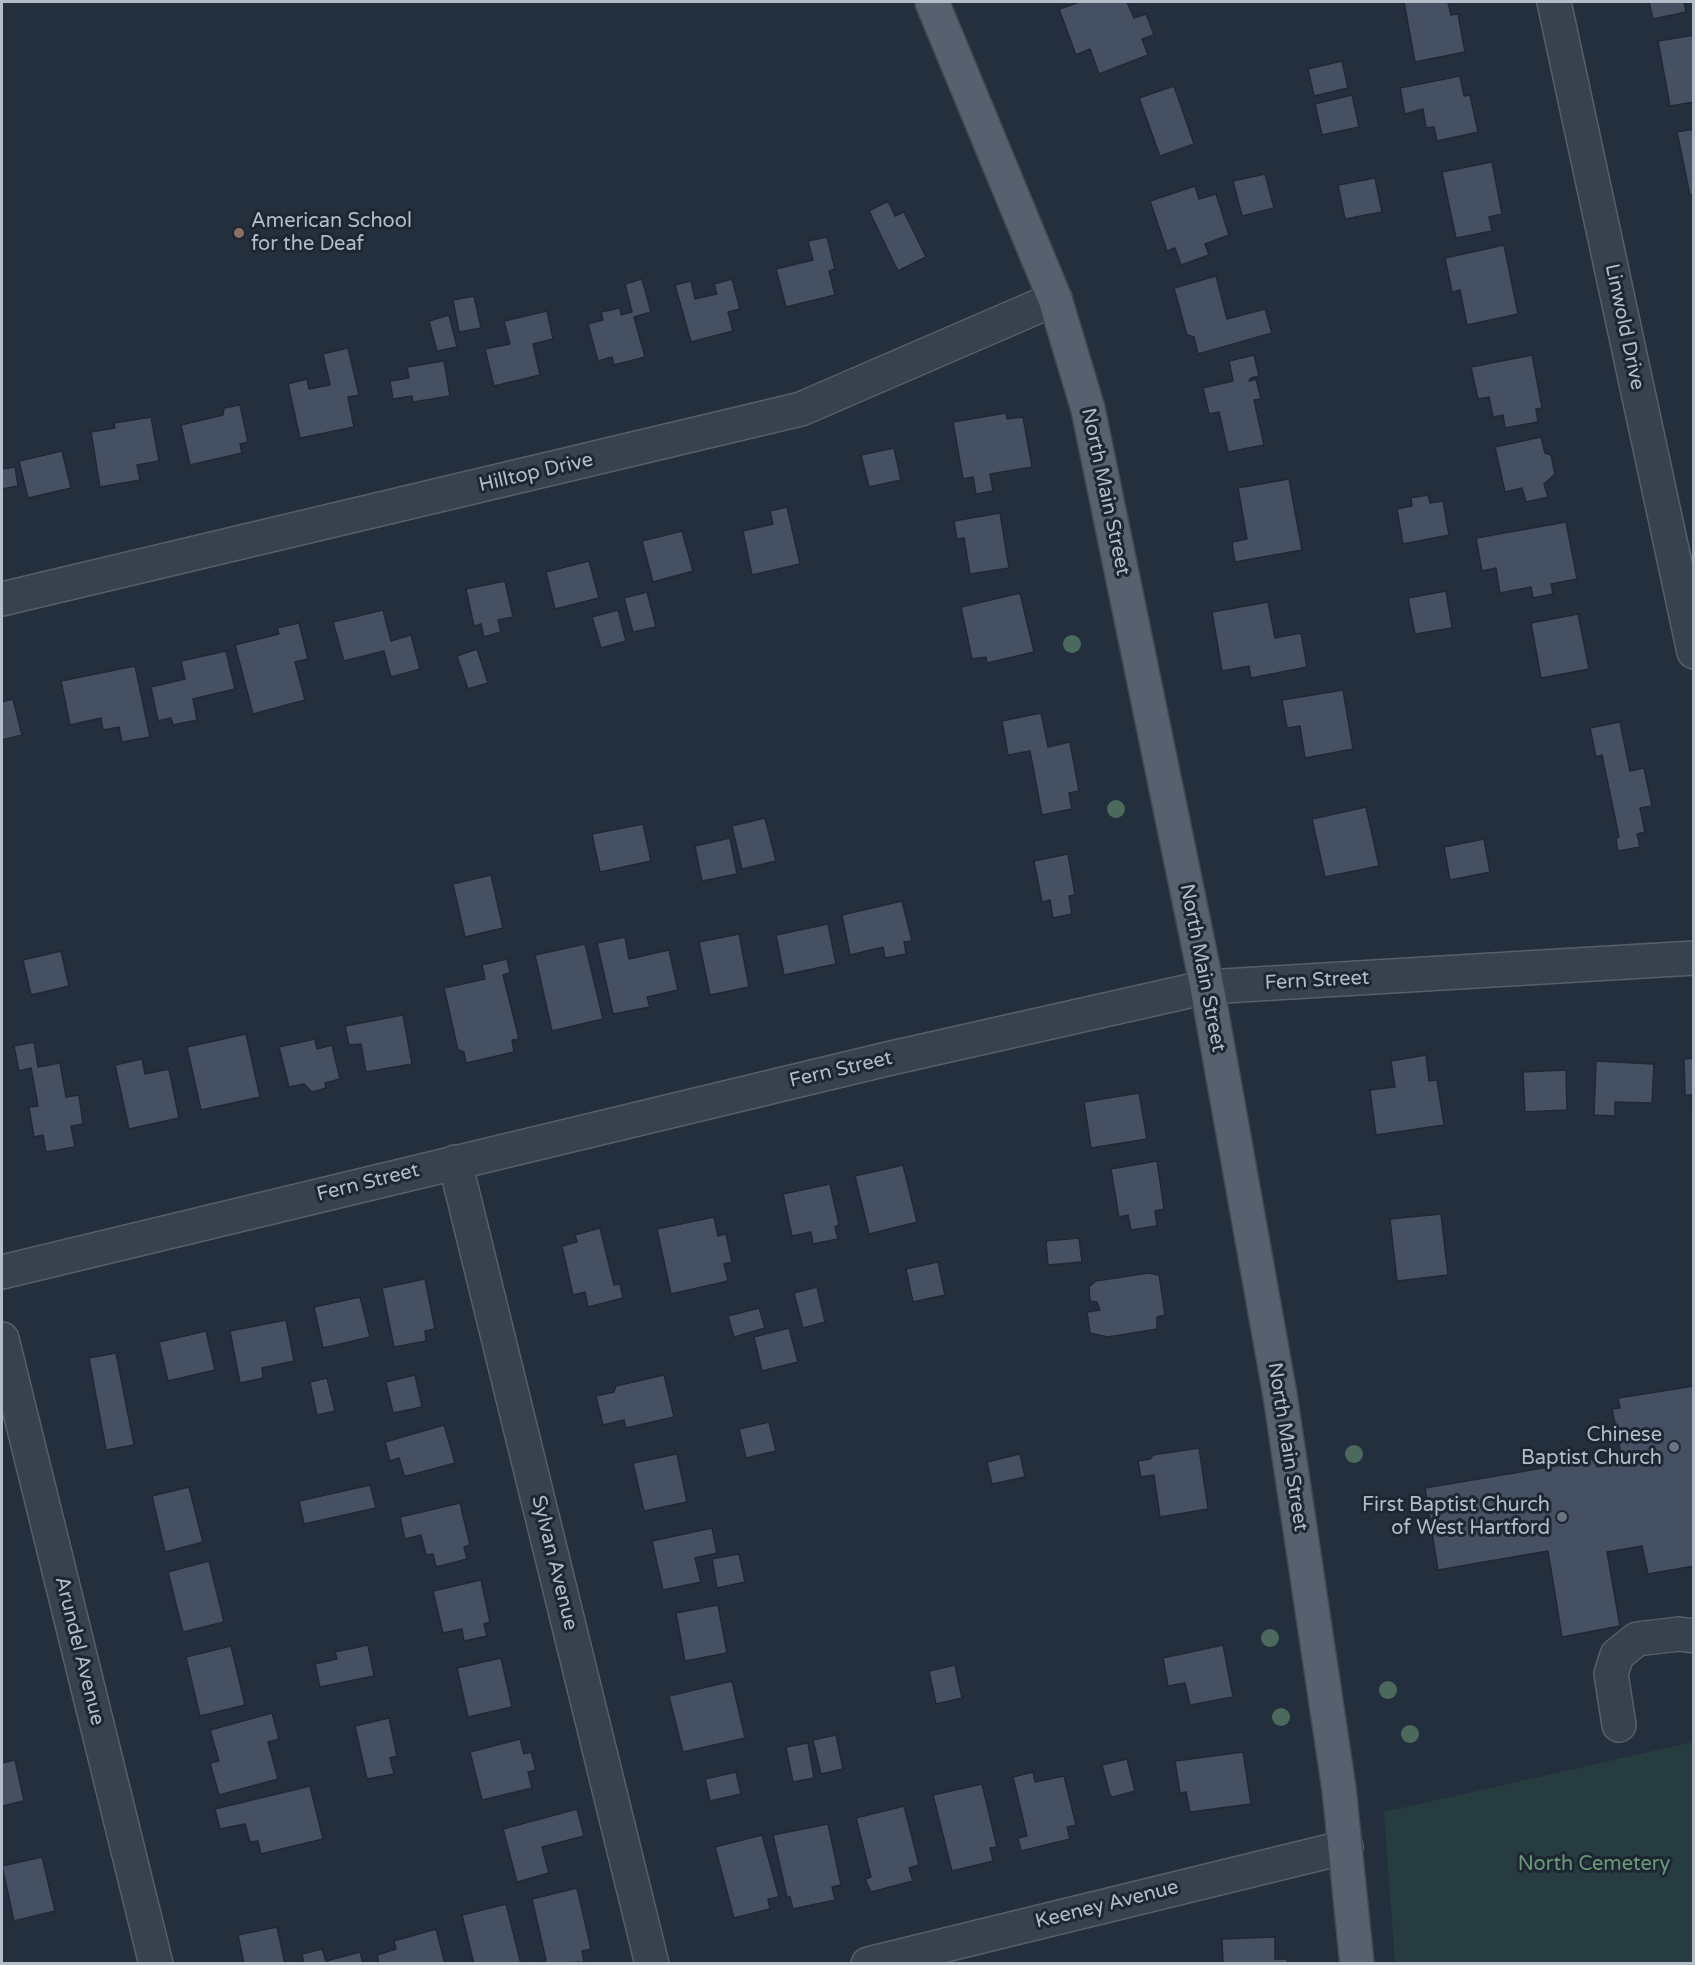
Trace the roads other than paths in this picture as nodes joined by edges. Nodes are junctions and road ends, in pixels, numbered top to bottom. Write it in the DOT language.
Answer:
graph roads {
  1 [pos="932,2"];
  2 [pos="1554,2"];
  3 [pos="1055,300"];
  4 [pos="2,599"];
  5 [pos="1694,652"];
  6 [pos="1694,958"];
  7 [pos="1207,987"];
  8 [pos="455,1162"];
  9 [pos="2,1272"];
  10 [pos="2,1339"];
  11 [pos="1694,1636"];
  12 [pos="1619,1725"];
  13 [pos="1346,1846"];
  14 [pos="156,1964"];
  15 [pos="652,1964"];
  16 [pos="868,1964"];
  17 [pos="1357,1964"];
  1 -- 3 [label="main road, North Main Street"];
  2 -- 5 [label="street, Linwold Drive"];
  3 -- 4 [label="street, Hilltop Drive"];
  3 -- 7 [label="main road, North Main Street"];
  6 -- 7 [label="street, Fern Street"];
  7 -- 8 [label="street, Fern Street"];
  7 -- 13 [label="main road, North Main Street"];
  8 -- 9 [label="street, Fern Street"];
  8 -- 15 [label="street, Sylvan Avenue"];
  10 -- 14 [label="street, Arundel Avenue"];
  11 -- 12 [label="street"];
  13 -- 16 [label="street, Keeney Avenue"];
  13 -- 17 [label="main road, North Main Street"];
}
